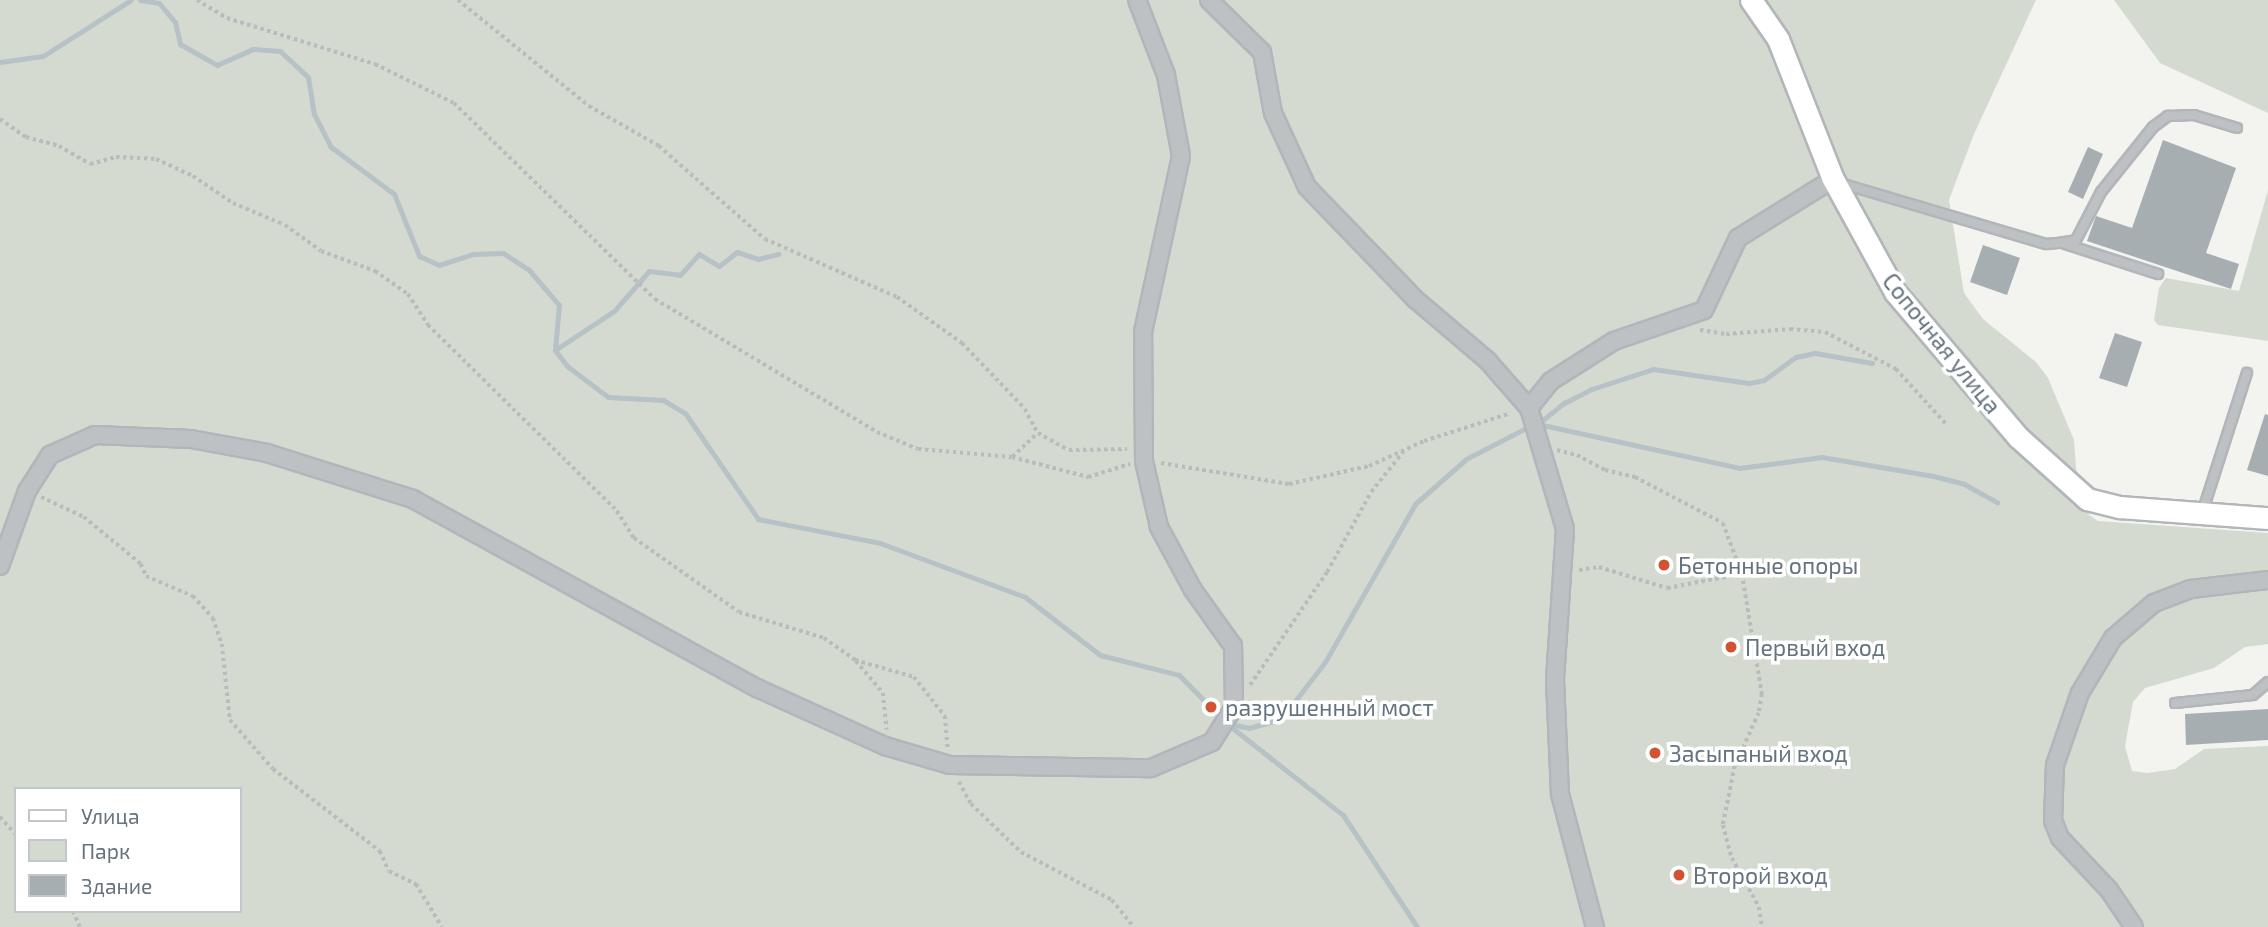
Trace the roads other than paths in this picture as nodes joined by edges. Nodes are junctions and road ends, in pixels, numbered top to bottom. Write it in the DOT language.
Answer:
graph roads {
  1 [pos="1137,0"];
  2 [pos="1209,0"];
  3 [pos="1751,0"];
  4 [pos="2237,128"];
  5 [pos="1834,180"];
  6 [pos="2063,243"];
  7 [pos="2158,274"];
  8 [pos="2247,373"];
  9 [pos="1529,408"];
  10 [pos="2203,513"];
  11 [pos="2268,518"];
  12 [pos="0,566"];
  13 [pos="2268,580"];
  14 [pos="2268,682"];
  15 [pos="2175,704"];
  16 [pos="1595,927"];
  17 [pos="2134,927"];
  1 -- 12 [label="street"];
  2 -- 9 [label="street"];
  3 -- 5 [label="main road, Сопочная улица"];
  4 -- 6 [label="lane"];
  5 -- 6 [label="lane"];
  5 -- 9 [label="street"];
  5 -- 10 [label="main road, Сопочная улица"];
  6 -- 7 [label="lane"];
  8 -- 10 [label="lane"];
  9 -- 16 [label="street"];
  10 -- 11 [label="main road, Сопочная улица"];
  13 -- 17 [label="street"];
  14 -- 15 [label="lane"];
}
